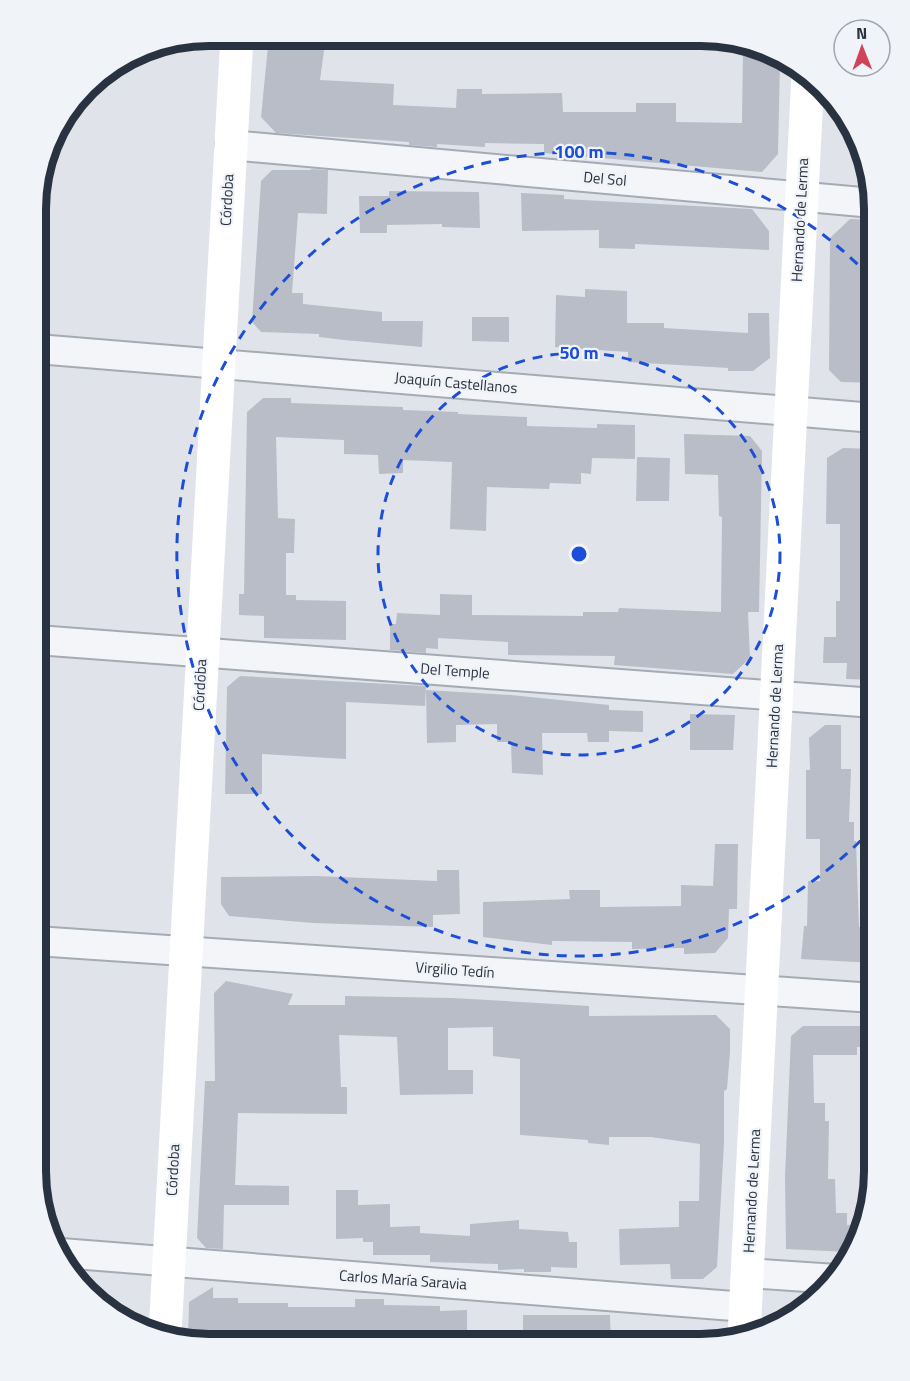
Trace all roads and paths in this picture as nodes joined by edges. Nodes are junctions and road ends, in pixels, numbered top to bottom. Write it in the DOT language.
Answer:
graph roads {
  1 [pos="236,47"];
  2 [pos="807,86"];
  3 [pos="230,145"];
  4 [pos="801,197"];
  5 [pos="863,202"];
  6 [pos="46,350"];
  7 [pos="217,362"];
  8 [pos="789,411"];
  9 [pos="864,417"];
  10 [pos="46,641"];
  11 [pos="201,652"];
  12 [pos="776,695"];
  13 [pos="863,702"];
  14 [pos="46,942"];
  15 [pos="184,952"];
  16 [pos="761,992"];
  17 [pos="863,997"];
  18 [pos="68,1254"];
  19 [pos="169,1261"];
  20 [pos="748,1273"];
  21 [pos="824,1278"];
  22 [pos="745,1322"];
  23 [pos="165,1328"];
  1 -- 3 [label="main road, Córdoba"];
  2 -- 4 [label="main road, Hernando de Lerma"];
  3 -- 4 [label="street, Del Sol"];
  3 -- 7 [label="main road, Córdoba"];
  4 -- 5 [label="street, Del Sol"];
  4 -- 8 [label="main road, Hernando de Lerma"];
  6 -- 7 [label="street, Joaquín Castellanos"];
  7 -- 8 [label="street, Joaquín Castellanos"];
  7 -- 11 [label="main road, Córdoba"];
  8 -- 9 [label="street, Joaquín Castellanos"];
  8 -- 12 [label="main road, Hernando de Lerma"];
  10 -- 11 [label="street, Del Temple"];
  11 -- 12 [label="street, Del Temple"];
  11 -- 15 [label="main road, Córdoba"];
  12 -- 13 [label="street, Del Temple"];
  12 -- 16 [label="main road, Hernando de Lerma"];
  14 -- 15 [label="street, Virgilio Tedín"];
  15 -- 16 [label="street, Virgilio Tedín"];
  15 -- 19 [label="main road, Córdoba"];
  16 -- 17 [label="street, Virgilio Tedín"];
  16 -- 20 [label="main road, Hernando de Lerma"];
  18 -- 19 [label="street, Carlos María Saravia"];
  19 -- 22 [label="street, Carlos María Saravia"];
  19 -- 23 [label="main road, Córdoba"];
  20 -- 21 [label="street"];
  20 -- 22 [label="main road, Hernando de Lerma"];
}
